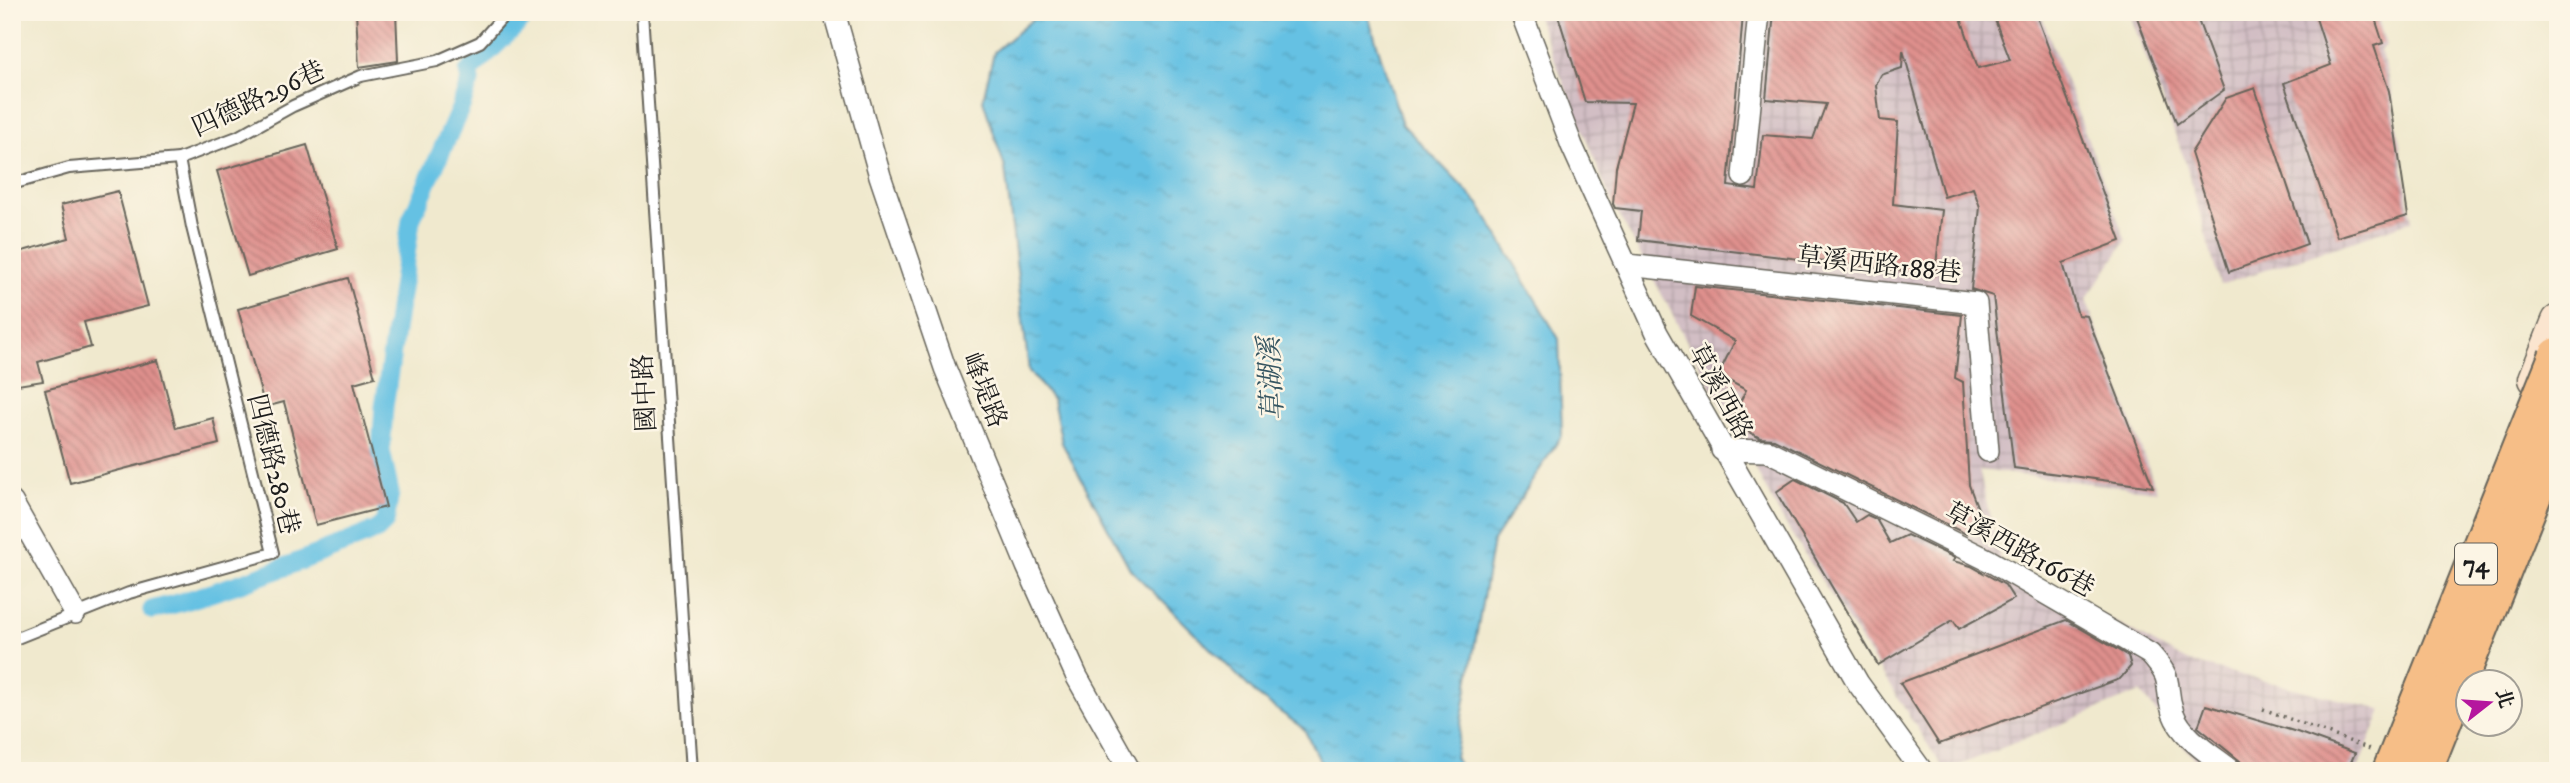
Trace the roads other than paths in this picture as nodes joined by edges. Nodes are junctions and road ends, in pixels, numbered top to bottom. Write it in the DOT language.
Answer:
graph roads {
  1 [pos="507,12"];
  2 [pos="642,12"];
  3 [pos="834,12"];
  4 [pos="1521,12"];
  5 [pos="1759,12"];
  6 [pos="179,159"];
  7 [pos="1743,176"];
  8 [pos="12,184"];
  9 [pos="1627,265"];
  10 [pos="2558,321"];
  11 [pos="2558,357"];
  12 [pos="2558,430"];
  13 [pos="1722,450"];
  14 [pos="1988,452"];
  15 [pos="2558,459"];
  16 [pos="12,502"];
  17 [pos="75,613"];
  18 [pos="12,640"];
  19 [pos="2476,668"];
  20 [pos="2454,725"];
  21 [pos="2385,765"];
  22 [pos="692,771"];
  23 [pos="1129,771"];
  24 [pos="1922,771"];
  25 [pos="2232,771"];
  26 [pos="2422,771"];
  27 [pos="2428,771"];
  28 [pos="2435,771"];
  1 -- 6 [label="lane, 四德路296巷"];
  2 -- 22 [label="lane, 國中路"];
  3 -- 23 [label="street, 峰堤路"];
  4 -- 9 [label="street, 草溪西路"];
  5 -- 7 [label="street"];
  6 -- 8 [label="lane, 四德路296巷"];
  6 -- 17 [label="lane, 四德路280巷"];
  9 -- 13 [label="street, 草溪西路"];
  9 -- 14 [label="street, 草溪西路188巷"];
  10 -- 21 [label="street"];
  11 -- 21 [label="highway, 74, bridge"];
  12 -- 26 [label="highway, 74, bridge"];
  13 -- 24 [label="street, 草溪西路"];
  13 -- 25 [label="street, 草溪西路166巷"];
  15 -- 19 [label="street"];
  16 -- 17 [label="street"];
  17 -- 18 [label="lane, 四德路280巷"];
  20 -- 28 [label="street"];
  21 -- 27 [label="street"];
}
